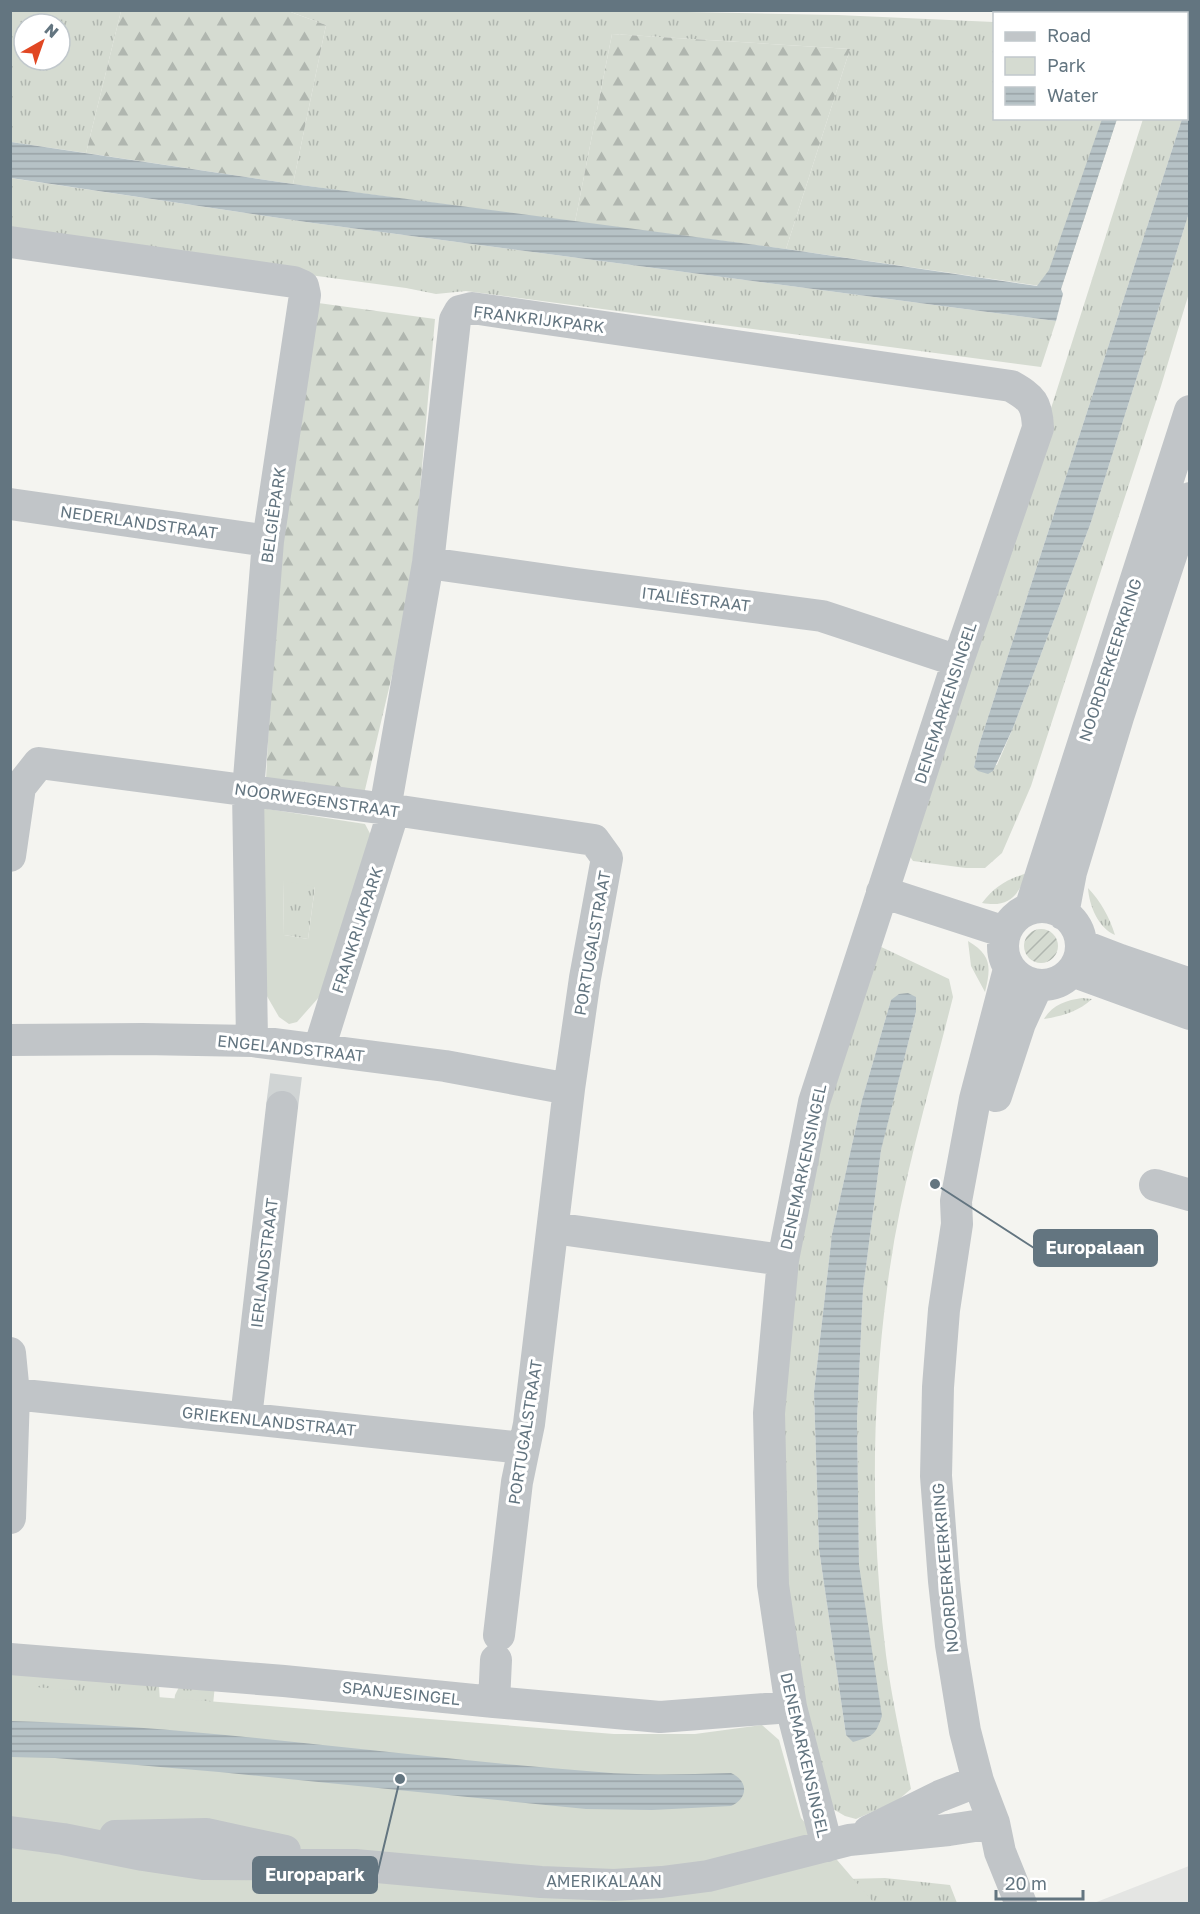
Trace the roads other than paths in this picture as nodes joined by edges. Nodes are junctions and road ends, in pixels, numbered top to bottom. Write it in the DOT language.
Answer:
graph roads {
  1 [pos="10,242"];
  2 [pos="1037,409"];
  3 [pos="1190,411"];
  4 [pos="1190,498"];
  5 [pos="10,504"];
  6 [pos="268,541"];
  7 [pos="428,563"];
  8 [pos="958,661"];
  9 [pos="248,791"];
  10 [pos="390,810"];
  11 [pos="594,840"];
  12 [pos="10,856"];
  13 [pos="882,892"];
  14 [pos="1030,909"];
  15 [pos="1064,914"];
  16 [pos="1005,932"];
  17 [pos="1077,958"];
  18 [pos="1010,969"];
  19 [pos="1190,984"];
  20 [pos="1037,986"];
  21 [pos="1190,1014"];
  22 [pos="10,1040"];
  23 [pos="252,1041"];
  24 [pos="299,1054"];
  25 [pos="569,1089"];
  26 [pos="282,1107"];
  27 [pos="1155,1185"];
  28 [pos="1190,1195"];
  29 [pos="957,1224"];
  30 [pos="553,1228"];
  31 [pos="783,1260"];
  32 [pos="10,1353"];
  33 [pos="14,1394"];
  34 [pos="246,1418"];
  35 [pos="523,1448"];
  36 [pos="10,1518"];
  37 [pos="10,1659"];
  38 [pos="494,1702"];
  39 [pos="791,1707"];
  40 [pos="978,1781"];
  41 [pos="994,1823"];
  42 [pos="10,1832"];
  43 [pos="838,1843"];
  44 [pos="1021,1904"];
  1 -- 6 [label="street, BELGIËPARK"];
  2 -- 7 [label="street, FRANKRIJKPARK"];
  2 -- 8 [label="street, DENEMARKENSINGEL"];
  3 -- 14 [label="street, NOORDERKEERKRING"];
  4 -- 15 [label="street, NOORDERKEERKRING"];
  5 -- 6 [label="street, NEDERLANDSTRAAT"];
  6 -- 9 [label="street, BELGIËPARK"];
  7 -- 8 [label="street, ITALIËSTRAAT"];
  7 -- 10 [label="street, FRANKRIJKPARK"];
  8 -- 13 [label="street, DENEMARKENSINGEL"];
  9 -- 10 [label="street, NOORWEGENSTRAAT"];
  9 -- 12 [label="street, NOORWEGENSTRAAT"];
  9 -- 23 [label="street, BELGIËPARK"];
  10 -- 11 [label="street, NOORWEGENSTRAAT"];
  10 -- 24 [label="street, FRANKRIJKPARK"];
  11 -- 25 [label="street, PORTUGALSTRAAT"];
  13 -- 16 [label="street"];
  13 -- 31 [label="street, DENEMARKENSINGEL"];
  14 -- 15 [label="street"];
  14 -- 16 [label="street"];
  15 -- 17 [label="street"];
  16 -- 18 [label="street"];
  17 -- 19 [label="street"];
  17 -- 20 [label="street"];
  17 -- 21 [label="street"];
  18 -- 20 [label="street"];
  18 -- 29 [label="street, NOORDERKEERKRING"];
  20 -- 29 [label="street, NOORDERKEERKRING"];
  22 -- 23 [label="street, ENGELANDSTRAAT"];
  23 -- 24 [label="street, ENGELANDSTRAAT"];
  24 -- 25 [label="street, ENGELANDSTRAAT"];
  25 -- 30 [label="street, PORTUGALSTRAAT"];
  26 -- 34 [label="street, IERLANDSTRAAT"];
  27 -- 28 [label="street"];
  29 -- 40 [label="street, NOORDERKEERKRING"];
  30 -- 31 [label="street"];
  30 -- 35 [label="street, PORTUGALSTRAAT"];
  31 -- 39 [label="street, DENEMARKENSINGEL"];
  32 -- 33 [label="street"];
  33 -- 34 [label="street, GRIEKENLANDSTRAAT"];
  33 -- 36 [label="street"];
  34 -- 35 [label="street, GRIEKENLANDSTRAAT"];
  35 -- 38 [label="street, PORTUGALSTRAAT"];
  37 -- 38 [label="street, SPANJESINGEL"];
  38 -- 39 [label="street, SPANJESINGEL"];
  39 -- 43 [label="street, DENEMARKENSINGEL"];
  40 -- 41 [label="street, NOORDERKEERKRING"];
  40 -- 43 [label="street, AMERIKALAAN"];
  41 -- 43 [label="street, AMERIKALAAN"];
  41 -- 44 [label="street, NOORDERKEERKRING"];
  42 -- 43 [label="street, AMERIKALAAN"];
}
